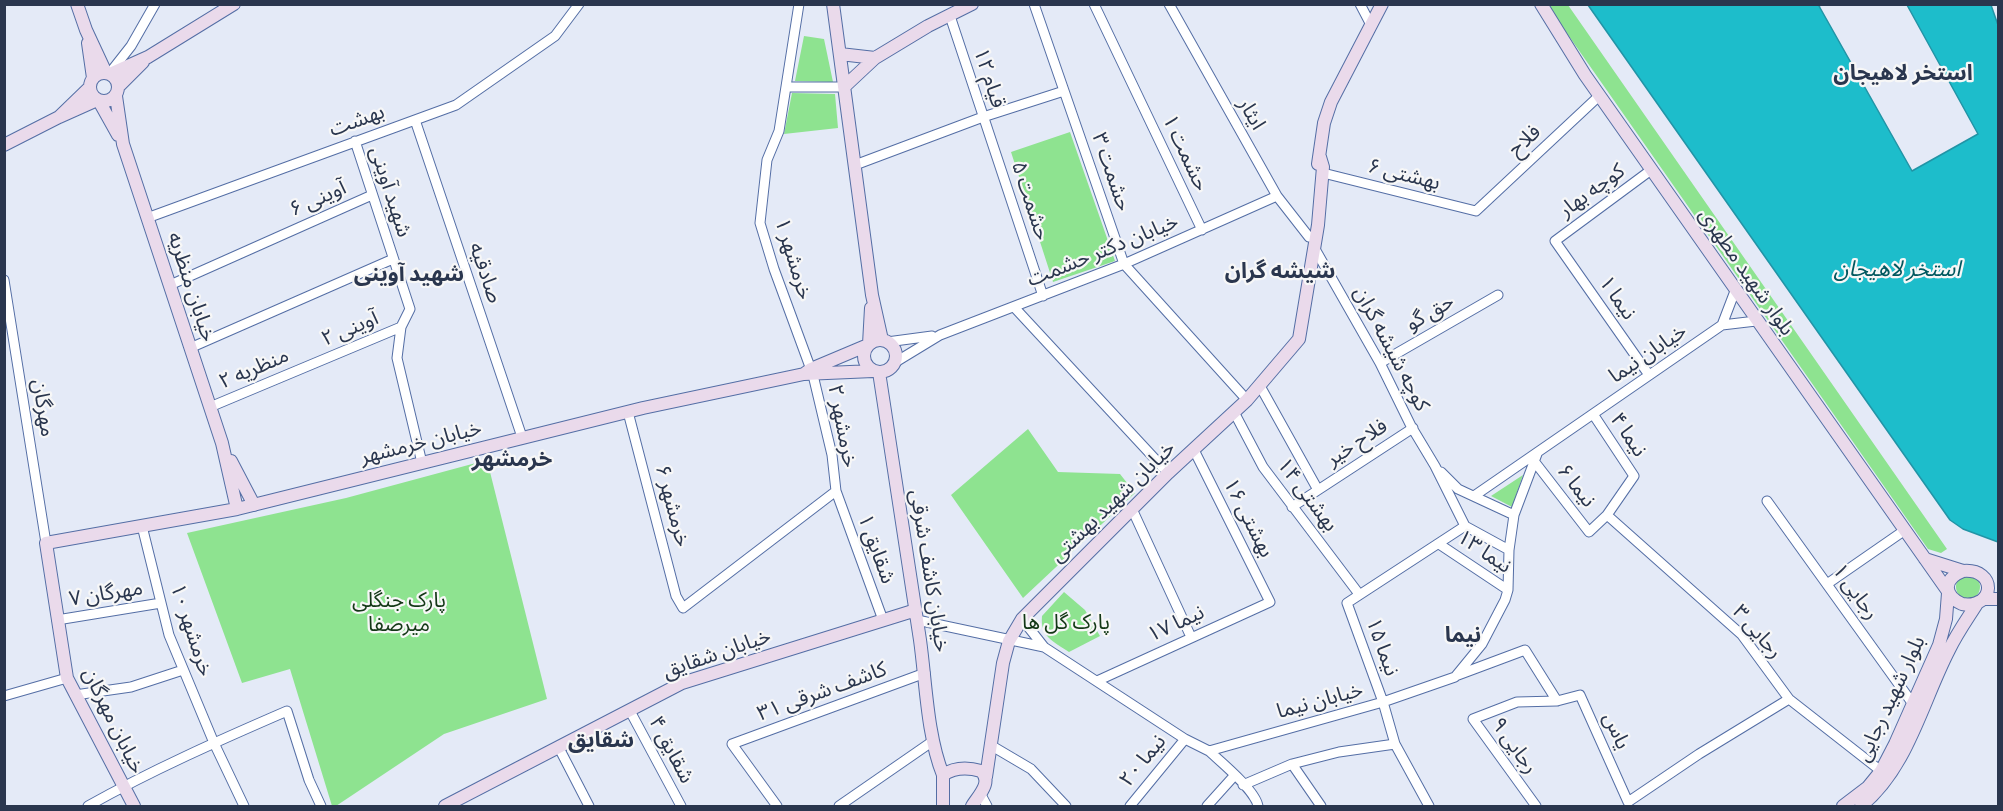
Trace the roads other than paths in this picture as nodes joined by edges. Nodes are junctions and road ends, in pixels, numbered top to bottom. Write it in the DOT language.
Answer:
graph roads {
  1 [pos="77,4"];
  2 [pos="155,4"];
  3 [pos="234,4"];
  4 [pos="579,4"];
  5 [pos="833,4"];
  6 [pos="972,4"];
  7 [pos="1034,4"];
  8 [pos="1094,4"];
  9 [pos="1168,4"];
  10 [pos="1360,4"];
  11 [pos="1382,4"];
  12 [pos="1541,4"];
  13 [pos="798,5"];
  14 [pos="950,16"];
  15 [pos="1371,25"];
  16 [pos="86,30"];
  17 [pos="840,54"];
  18 [pos="148,57"];
  19 [pos="875,58"];
  20 [pos="108,74"];
  21 [pos="91,83"];
  22 [pos="787,87"];
  23 [pos="844,87"];
  24 [pos="1064,91"];
  25 [pos="117,92"];
  26 [pos="1599,96"];
  27 [pos="98,100"];
  28 [pos="59,117"];
  29 [pos="983,117"];
  30 [pos="415,120"];
  31 [pos="355,141"];
  32 [pos="123,144"];
  33 [pos="4,145"];
  34 [pos="995,151"];
  35 [pos="1320,157"];
  36 [pos="855,165"];
  37 [pos="1651,170"];
  38 [pos="1323,173"];
  39 [pos="372,195"];
  40 [pos="1277,196"];
  41 [pos="1476,211"];
  42 [pos="147,218"];
  43 [pos="1202,230"];
  44 [pos="1309,237"];
  45 [pos="1555,241"];
  46 [pos="1315,249"];
  47 [pos="393,259"];
  48 [pos="1124,264"];
  49 [pos="1309,276"];
  50 [pos="4,279"];
  51 [pos="170,285"];
  52 [pos="1735,291"];
  53 [pos="872,295"];
  54 [pos="1498,295"];
  55 [pos="1043,296"];
  56 [pos="1014,307"];
  57 [pos="1756,321"];
  58 [pos="1722,326"];
  59 [pos="401,327"];
  60 [pos="940,335"];
  61 [pos="885,341"];
  62 [pos="868,344"];
  63 [pos="190,348"];
  64 [pos="894,363"];
  65 [pos="1380,363"];
  66 [pos="313,364"];
  67 [pos="876,371"];
  68 [pos="809,372"];
  69 [pos="1650,375"];
  70 [pos="1260,386"];
  71 [pos="1247,400"];
  72 [pos="210,407"];
  73 [pos="628,412"];
  74 [pos="1234,412"];
  75 [pos="1593,414"];
  76 [pos="1413,429"];
  77 [pos="522,437"];
  78 [pos="222,443"];
  79 [pos="1194,450"];
  80 [pos="1535,458"];
  81 [pos="422,463"];
  82 [pos="1435,466"];
  83 [pos="1168,474"];
  84 [pos="1634,476"];
  85 [pos="836,490"];
  86 [pos="1318,490"];
  87 [pos="1474,496"];
  88 [pos="1767,501"];
  89 [pos="254,505"];
  90 [pos="1292,507"];
  91 [pos="237,509"];
  92 [pos="1132,509"];
  93 [pos="1514,515"];
  94 [pos="1607,515"];
  95 [pos="142,526"];
  96 [pos="1465,526"];
  97 [pos="1905,530"];
  98 [pos="46,543"];
  99 [pos="1439,544"];
  100 [pos="1509,550"];
  101 [pos="1925,559"];
  102 [pos="1968,571"];
  103 [pos="1998,576"];
  104 [pos="1827,584"];
  105 [pos="1508,590"];
  106 [pos="1948,592"];
  107 [pos="1359,594"];
  108 [pos="1998,599"];
  109 [pos="1980,601"];
  110 [pos="1270,602"];
  111 [pos="161,603"];
  112 [pos="916,615"];
  113 [pos="1022,619"];
  114 [pos="57,620"];
  115 [pos="883,620"];
  116 [pos="1191,637"];
  117 [pos="1009,641"];
  118 [pos="1044,647"];
  119 [pos="183,670"];
  120 [pos="925,673"];
  121 [pos="1455,677"];
  122 [pos="67,678"];
  123 [pos="1097,681"];
  124 [pos="75,695"];
  125 [pos="4,696"];
  126 [pos="1789,699"];
  127 [pos="1557,701"];
  128 [pos="1383,702"];
  129 [pos="1913,704"];
  130 [pos="630,711"];
  131 [pos="1185,739"];
  132 [pos="933,741"];
  133 [pos="214,743"];
  134 [pos="1395,744"];
  135 [pos="992,746"];
  136 [pos="559,748"];
  137 [pos="1209,751"];
  138 [pos="1292,764"];
  139 [pos="1881,771"];
  140 [pos="943,776"];
  141 [pos="1234,776"];
  142 [pos="986,777"];
  143 [pos="1243,785"];
  144 [pos="123,787"];
  145 [pos="980,793"];
  146 [pos="451,805"];
  147 [pos="88,807"];
  148 [pos="134,807"];
  149 [pos="244,807"];
  150 [pos="321,807"];
  151 [pos="588,807"];
  152 [pos="681,807"];
  153 [pos="777,807"];
  154 [pos="839,807"];
  155 [pos="943,807"];
  156 [pos="972,807"];
  157 [pos="987,807"];
  158 [pos="1065,807"];
  159 [pos="1130,807"];
  160 [pos="1207,807"];
  161 [pos="1258,807"];
  162 [pos="1321,807"];
  163 [pos="1429,807"];
  164 [pos="1536,807"];
  165 [pos="1843,807"];
  166 [pos="1861,807"];
  1 -- 16 [label="main road"];
  2 -- 20 [label="street"];
  3 -- 18 [label="main road"];
  4 -- 30 [label="street, بهشت"];
  5 -- 17 [label="main road"];
  6 -- 14 [label="main road"];
  7 -- 24 [label="street, حشمت ۳"];
  8 -- 43 [label="street, حشمت ۱"];
  9 -- 40 [label="street, ایثار"];
  10 -- 15 [label="street"];
  11 -- 15 [label="main road, خیابان شهید بهشتی"];
  12 -- 26 [label="main road, بلوار شهید مطهری"];
  13 -- 22 [label="street, خرمشهر ۱"];
  14 -- 19 [label="main road"];
  14 -- 29 [label="street, قیام ۱۲"];
  15 -- 35 [label="main road, خیابان شهید بهشتی"];
  16 -- 20 [label="main road"];
  16 -- 21 [label="main road"];
  17 -- 19 [label="main road"];
  17 -- 23 [label="main road"];
  18 -- 20 [label="main road"];
  18 -- 25 [label="main road"];
  19 -- 23 [label="main road"];
  20 -- 21 [label="main road"];
  20 -- 25 [label="main road"];
  21 -- 27 [label="main road"];
  21 -- 28 [label="main road"];
  22 -- 23 [label="street"];
  22 -- 68 [label="street, خرمشهر ۱"];
  23 -- 36 [label="main road"];
  24 -- 29 [label="street"];
  24 -- 48 [label="street, حشمت ۳"];
  25 -- 27 [label="main road"];
  25 -- 32 [label="main road"];
  26 -- 37 [label="main road, بلوار شهید مطهری"];
  26 -- 41 [label="street, فلاح"];
  27 -- 28 [label="main road"];
  27 -- 32 [label="main road"];
  28 -- 33 [label="main road"];
  29 -- 34 [label="street, قیام ۱۲"];
  29 -- 36 [label="street"];
  30 -- 31 [label="street, بهشت"];
  30 -- 77 [label="street, صادقیه"];
  31 -- 39 [label="street, شهید آوینی"];
  31 -- 42 [label="street, بهشت"];
  32 -- 42 [label="main road, خیابان منظریه"];
  34 -- 55 [label="street, حشمت ۵"];
  35 -- 38 [label="main road, خیابان شهید بهشتی"];
  35 -- 44 [label="main road, خیابان شهید بهشتی"];
  36 -- 53 [label="main road"];
  37 -- 45 [label="street, کوچه بهار"];
  37 -- 52 [label="main road, بلوار شهید مطهری"];
  38 -- 41 [label="street, بهشتی ۶"];
  38 -- 46 [label="main road, خیابان شهید بهشتی"];
  39 -- 47 [label="street, شهید آوینی"];
  39 -- 51 [label="street, آوینی ۶"];
  40 -- 43 [label="street, خیابان دکتر حشمت"];
  40 -- 44 [label="street, ایثار"];
  42 -- 51 [label="main road, خیابان منظریه"];
  43 -- 48 [label="street, خیابان دکتر حشمت"];
  44 -- 49 [label="main road, خیابان شهید بهشتی"];
  45 -- 69 [label="street, نیما ۱"];
  46 -- 49 [label="main road, خیابان شهید بهشتی"];
  46 -- 65 [label="street, کوچه شیشه گران"];
  47 -- 59 [label="street, شهید آوینی"];
  47 -- 63 [label="street"];
  48 -- 55 [label="street, خیابان دکتر حشمت"];
  48 -- 71 [label="street"];
  49 -- 70 [label="main road, خیابان شهید بهشتی"];
  50 -- 98 [label="street, مهرگان"];
  51 -- 63 [label="main road, خیابان منظریه"];
  52 -- 57 [label="main road, بلوار شهید مطهری"];
  52 -- 58 [label="street"];
  53 -- 61 [label="main road"];
  53 -- 62 [label="main road"];
  54 -- 65 [label="street, حق گو"];
  55 -- 56 [label="street, خیابان دکتر حشمت"];
  56 -- 60 [label="street, خیابان دکتر حشمت"];
  56 -- 83 [label="street"];
  57 -- 58 [label="street, خیابان نیما"];
  57 -- 97 [label="main road, بلوار شهید مطهری"];
  58 -- 69 [label="street, خیابان نیما"];
  59 -- 66 [label="street, آوینی ۲"];
  59 -- 81 [label="street, شهید آوینی"];
  60 -- 61 [label="street"];
  60 -- 64 [label="street"];
  61 -- 62 [label="main road"];
  61 -- 64 [label="main road"];
  62 -- 67 [label="main road"];
  62 -- 68 [label="main road"];
  63 -- 72 [label="main road, خیابان منظریه"];
  64 -- 67 [label="main road"];
  65 -- 76 [label="street, کوچه شیشه گران"];
  66 -- 72 [label="street, منظریه ۲"];
  67 -- 68 [label="main road"];
  67 -- 112 [label="main road, خیابان کاشف شرقی"];
  68 -- 73 [label="main road, خیابان خرمشهر"];
  68 -- 85 [label="street, خرمشهر ۲"];
  69 -- 75 [label="street, خیابان نیما"];
  70 -- 71 [label="main road, خیابان شهید بهشتی"];
  70 -- 86 [label="street"];
  71 -- 74 [label="main road, خیابان شهید بهشتی"];
  72 -- 78 [label="main road, خیابان منظریه"];
  73 -- 77 [label="main road, خیابان خرمشهر"];
  73 -- 85 [label="street, خرمشهر ۶"];
  74 -- 79 [label="main road, خیابان شهید بهشتی"];
  74 -- 90 [label="street, بهشتی ۱۴"];
  75 -- 80 [label="street, خیابان نیما"];
  75 -- 84 [label="street, نیما ۴"];
  76 -- 82 [label="street, کوچه شیشه گران"];
  76 -- 86 [label="street, فلاح خیر"];
  77 -- 81 [label="main road, خیابان خرمشهر"];
  78 -- 89 [label="main road"];
  78 -- 91 [label="main road"];
  79 -- 83 [label="main road, خیابان شهید بهشتی"];
  79 -- 110 [label="street, بهشتی ۱۶"];
  80 -- 87 [label="street, خیابان نیما"];
  80 -- 93 [label="street"];
  80 -- 94 [label="street, نیما ۶"];
  81 -- 89 [label="main road, خیابان خرمشهر"];
  82 -- 87 [label="street"];
  82 -- 96 [label="street"];
  83 -- 92 [label="main road, خیابان شهید بهشتی"];
  84 -- 94 [label="street, نیما ۶"];
  85 -- 115 [label="street, شقایق ۱"];
  86 -- 90 [label="street, فلاح خیر"];
  87 -- 93 [label="street"];
  88 -- 104 [label="street, رجایی ۱"];
  89 -- 91 [label="main road, خیابان خرمشهر"];
  90 -- 107 [label="street, بهشتی ۱۴"];
  91 -- 95 [label="main road, خیابان خرمشهر"];
  92 -- 113 [label="main road, خیابان شهید بهشتی"];
  92 -- 116 [label="street"];
  93 -- 100 [label="street"];
  94 -- 126 [label="street, رجایی ۳"];
  95 -- 98 [label="main road, خیابان خرمشهر"];
  95 -- 111 [label="street, خرمشهر ۱۰"];
  96 -- 99 [label="street"];
  96 -- 100 [label="street"];
  97 -- 101 [label="main road, بلوار شهید مطهری"];
  97 -- 104 [label="street"];
  98 -- 114 [label="main road, خیابان مهرگان"];
  99 -- 105 [label="street, نیما ۱۳"];
  99 -- 107 [label="street"];
  100 -- 105 [label="street"];
  101 -- 102 [label="main road"];
  101 -- 106 [label="main road, بلوار شهید مطهری"];
  102 -- 103 [label="main road"];
  102 -- 106 [label="main road"];
  102 -- 109 [label="main road"];
  104 -- 129 [label="street, رجایی ۱"];
  105 -- 121 [label="street"];
  106 -- 109 [label="main road"];
  106 -- 129 [label="main road, بلوار شهید رجایی"];
  107 -- 128 [label="street, نیما ۱۵"];
  108 -- 109 [label="main road"];
  109 -- 166 [label="main road, بلوار شهید رجایی"];
  110 -- 116 [label="street, نیما ۱۷"];
  111 -- 114 [label="street, مهرگان ۷"];
  111 -- 119 [label="street, خرمشهر ۱۰"];
  112 -- 115 [label="main road, خیابان شقایق"];
  112 -- 117 [label="street"];
  112 -- 120 [label="main road, خیابان کاشف شرقی"];
  113 -- 117 [label="main road, خیابان شهید بهشتی"];
  113 -- 118 [label="street"];
  114 -- 122 [label="main road, خیابان مهرگان"];
  115 -- 130 [label="main road, خیابان شقایق"];
  116 -- 123 [label="street, نیما ۱۷"];
  117 -- 118 [label="street"];
  117 -- 135 [label="main road, خیابان شهید بهشتی"];
  118 -- 123 [label="street"];
  119 -- 124 [label="street"];
  119 -- 133 [label="street, خرمشهر ۱۰"];
  120 -- 132 [label="main road, خیابان کاشف شرقی"];
  120 -- 153 [label="street, کاشف شرقی ۳۱"];
  121 -- 127 [label="street, خیابان نیما"];
  121 -- 128 [label="street, خیابان نیما"];
  122 -- 124 [label="main road, خیابان مهرگان"];
  122 -- 125 [label="street"];
  123 -- 131 [label="street"];
  124 -- 144 [label="main road, خیابان مهرگان"];
  126 -- 127 [label="street, یاس"];
  126 -- 139 [label="street, رجایی ۳"];
  127 -- 164 [label="street, رجایی ۹"];
  128 -- 134 [label="street, نیما ۱۵"];
  128 -- 137 [label="street, خیابان نیما"];
  129 -- 139 [label="main road, بلوار شهید رجایی"];
  130 -- 136 [label="main road, خیابان شقایق"];
  130 -- 152 [label="street, شقایق ۴"];
  131 -- 137 [label="street"];
  131 -- 159 [label="street, نیما ۲۰"];
  132 -- 140 [label="main road, خیابان کاشف شرقی"];
  132 -- 154 [label="street"];
  133 -- 144 [label="street"];
  133 -- 149 [label="street, خرمشهر ۱۰"];
  133 -- 150 [label="street"];
  134 -- 138 [label="street"];
  134 -- 163 [label="street, نیما ۱۵"];
  135 -- 142 [label="main road, خیابان شهید بهشتی"];
  135 -- 158 [label="street"];
  136 -- 146 [label="main road, خیابان شقایق"];
  136 -- 151 [label="street"];
  137 -- 141 [label="street"];
  138 -- 143 [label="street"];
  138 -- 162 [label="street"];
  139 -- 165 [label="main road, بلوار شهید رجایی"];
  140 -- 142 [label="main road"];
  140 -- 155 [label="main road, خیابان کاشف شرقی"];
  141 -- 143 [label="street"];
  141 -- 160 [label="street"];
  142 -- 145 [label="main road, خیابان شهید بهشتی"];
  143 -- 161 [label="street"];
  144 -- 147 [label="street"];
  144 -- 148 [label="main road, خیابان مهرگان"];
  145 -- 156 [label="main road, خیابان شهید بهشتی"];
  145 -- 157 [label="street"];
}
